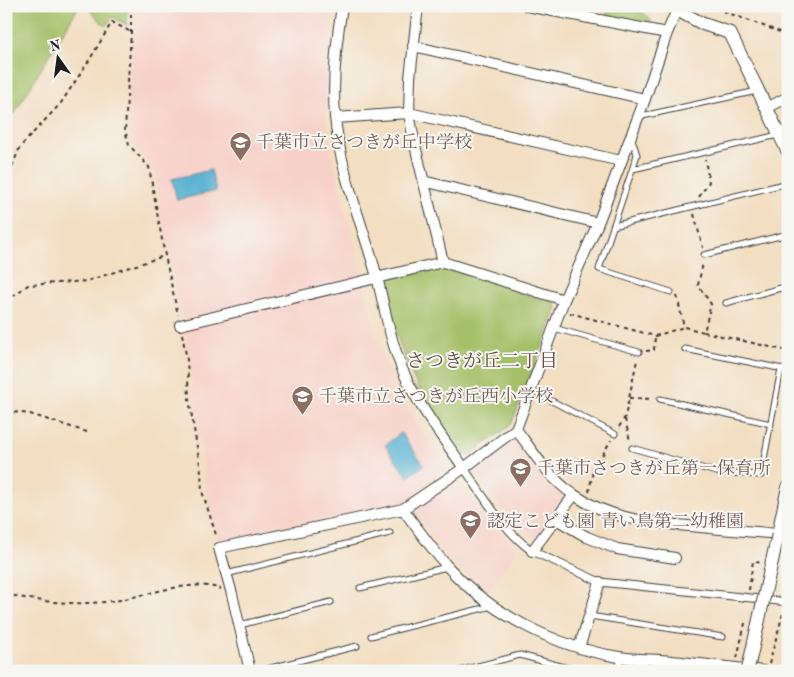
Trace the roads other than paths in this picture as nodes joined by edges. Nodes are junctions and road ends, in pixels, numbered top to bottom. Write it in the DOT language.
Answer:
graph roads {
  1 [pos="342,6"];
  2 [pos="418,6"];
  3 [pos="530,6"];
  4 [pos="675,8"];
  5 [pos="666,33"];
  6 [pos="413,46"];
  7 [pos="758,90"];
  8 [pos="788,97"];
  9 [pos="645,99"];
  10 [pos="766,108"];
  11 [pos="409,113"];
  12 [pos="335,118"];
  13 [pos="638,118"];
  14 [pos="779,134"];
  15 [pos="631,136"];
  16 [pos="788,152"];
  17 [pos="621,161"];
  18 [pos="633,169"];
  19 [pos="423,181"];
  20 [pos="788,183"];
  21 [pos="598,223"];
  22 [pos="613,226"];
  23 [pos="788,234"];
  24 [pos="704,255"];
  25 [pos="443,262"];
  26 [pos="377,278"];
  27 [pos="788,286"];
  28 [pos="671,292"];
  29 [pos="726,303"];
  30 [pos="562,305"];
  31 [pos="180,325"];
  32 [pos="554,328"];
  33 [pos="685,349"];
  34 [pos="639,352"];
  35 [pos="781,369"];
  36 [pos="788,370"];
  37 [pos="530,390"];
  38 [pos="660,399"];
  39 [pos="771,424"];
  40 [pos="516,429"];
  41 [pos="615,434"];
  42 [pos="632,448"];
  43 [pos="464,468"];
  44 [pos="788,486"];
  45 [pos="574,495"];
  46 [pos="403,509"];
  47 [pos="556,519"];
  48 [pos="390,533"];
  49 [pos="783,534"];
  50 [pos="532,551"];
  51 [pos="674,558"];
  52 [pos="448,567"];
  53 [pos="226,574"];
  54 [pos="600,582"];
  55 [pos="360,588"];
  56 [pos="787,601"];
  57 [pos="331,602"];
  58 [pos="493,605"];
  59 [pos="590,616"];
  60 [pos="240,625"];
  61 [pos="371,636"];
  62 [pos="723,637"];
  63 [pos="357,646"];
  64 [pos="579,648"];
  65 [pos="620,658"];
  66 [pos="748,670"];
  67 [pos="250,671"];
  68 [pos="259,671"];
  69 [pos="459,671"];
  70 [pos="579,671"];
  71 [pos="620,671"];
  72 [pos="763,671"];
  1 -- 12 [label="street"];
  2 -- 6 [label="street"];
  3 -- 5 [label="street"];
  4 -- 5 [label="street"];
  4 -- 7 [label="street"];
  5 -- 9 [label="street"];
  6 -- 9 [label="street"];
  6 -- 11 [label="street"];
  7 -- 10 [label="street"];
  7 -- 13 [label="lane"];
  8 -- 10 [label="street"];
  9 -- 13 [label="street"];
  10 -- 14 [label="street"];
  11 -- 12 [label="street"];
  11 -- 17 [label="street"];
  11 -- 19 [label="street"];
  12 -- 26 [label="street"];
  13 -- 15 [label="street"];
  14 -- 16 [label="street"];
  14 -- 18 [label="lane"];
  15 -- 17 [label="street"];
  15 -- 18 [label="lane"];
  17 -- 21 [label="street"];
  18 -- 22 [label="lane"];
  19 -- 21 [label="street"];
  19 -- 25 [label="street"];
  20 -- 22 [label="lane"];
  21 -- 30 [label="street"];
  22 -- 28 [label="lane"];
  23 -- 24 [label="lane"];
  25 -- 26 [label="street"];
  25 -- 30 [label="street"];
  26 -- 31 [label="street"];
  26 -- 43 [label="street"];
  27 -- 29 [label="lane"];
  30 -- 32 [label="street"];
  32 -- 34 [label="lane"];
  32 -- 37 [label="street"];
  33 -- 35 [label="lane"];
  35 -- 36 [label="lane"];
  35 -- 39 [label="lane"];
  37 -- 40 [label="street"];
  37 -- 41 [label="lane"];
  38 -- 39 [label="lane"];
  39 -- 42 [label="lane"];
  40 -- 43 [label="street"];
  40 -- 45 [label="street"];
  43 -- 46 [label="street"];
  43 -- 50 [label="street"];
  44 -- 49 [label="street"];
  45 -- 47 [label="street"];
  45 -- 49 [label="street"];
  46 -- 52 [label="street"];
  46 -- 53 [label="street"];
  47 -- 50 [label="street"];
  47 -- 51 [label="street"];
  48 -- 53 [label="lane"];
  49 -- 66 [label="street, bridge"];
  50 -- 54 [label="street"];
  52 -- 55 [label="lane"];
  52 -- 58 [label="street"];
  53 -- 60 [label="street"];
  54 -- 56 [label="street"];
  54 -- 59 [label="street"];
  57 -- 60 [label="lane"];
  58 -- 61 [label="lane"];
  58 -- 64 [label="street"];
  59 -- 62 [label="lane"];
  59 -- 64 [label="street"];
  60 -- 67 [label="street"];
  63 -- 68 [label="lane"];
  64 -- 65 [label="street"];
  65 -- 66 [label="street"];
  65 -- 71 [label="lane"];
  66 -- 72 [label="street"];
  69 -- 70 [label="lane"];
}
